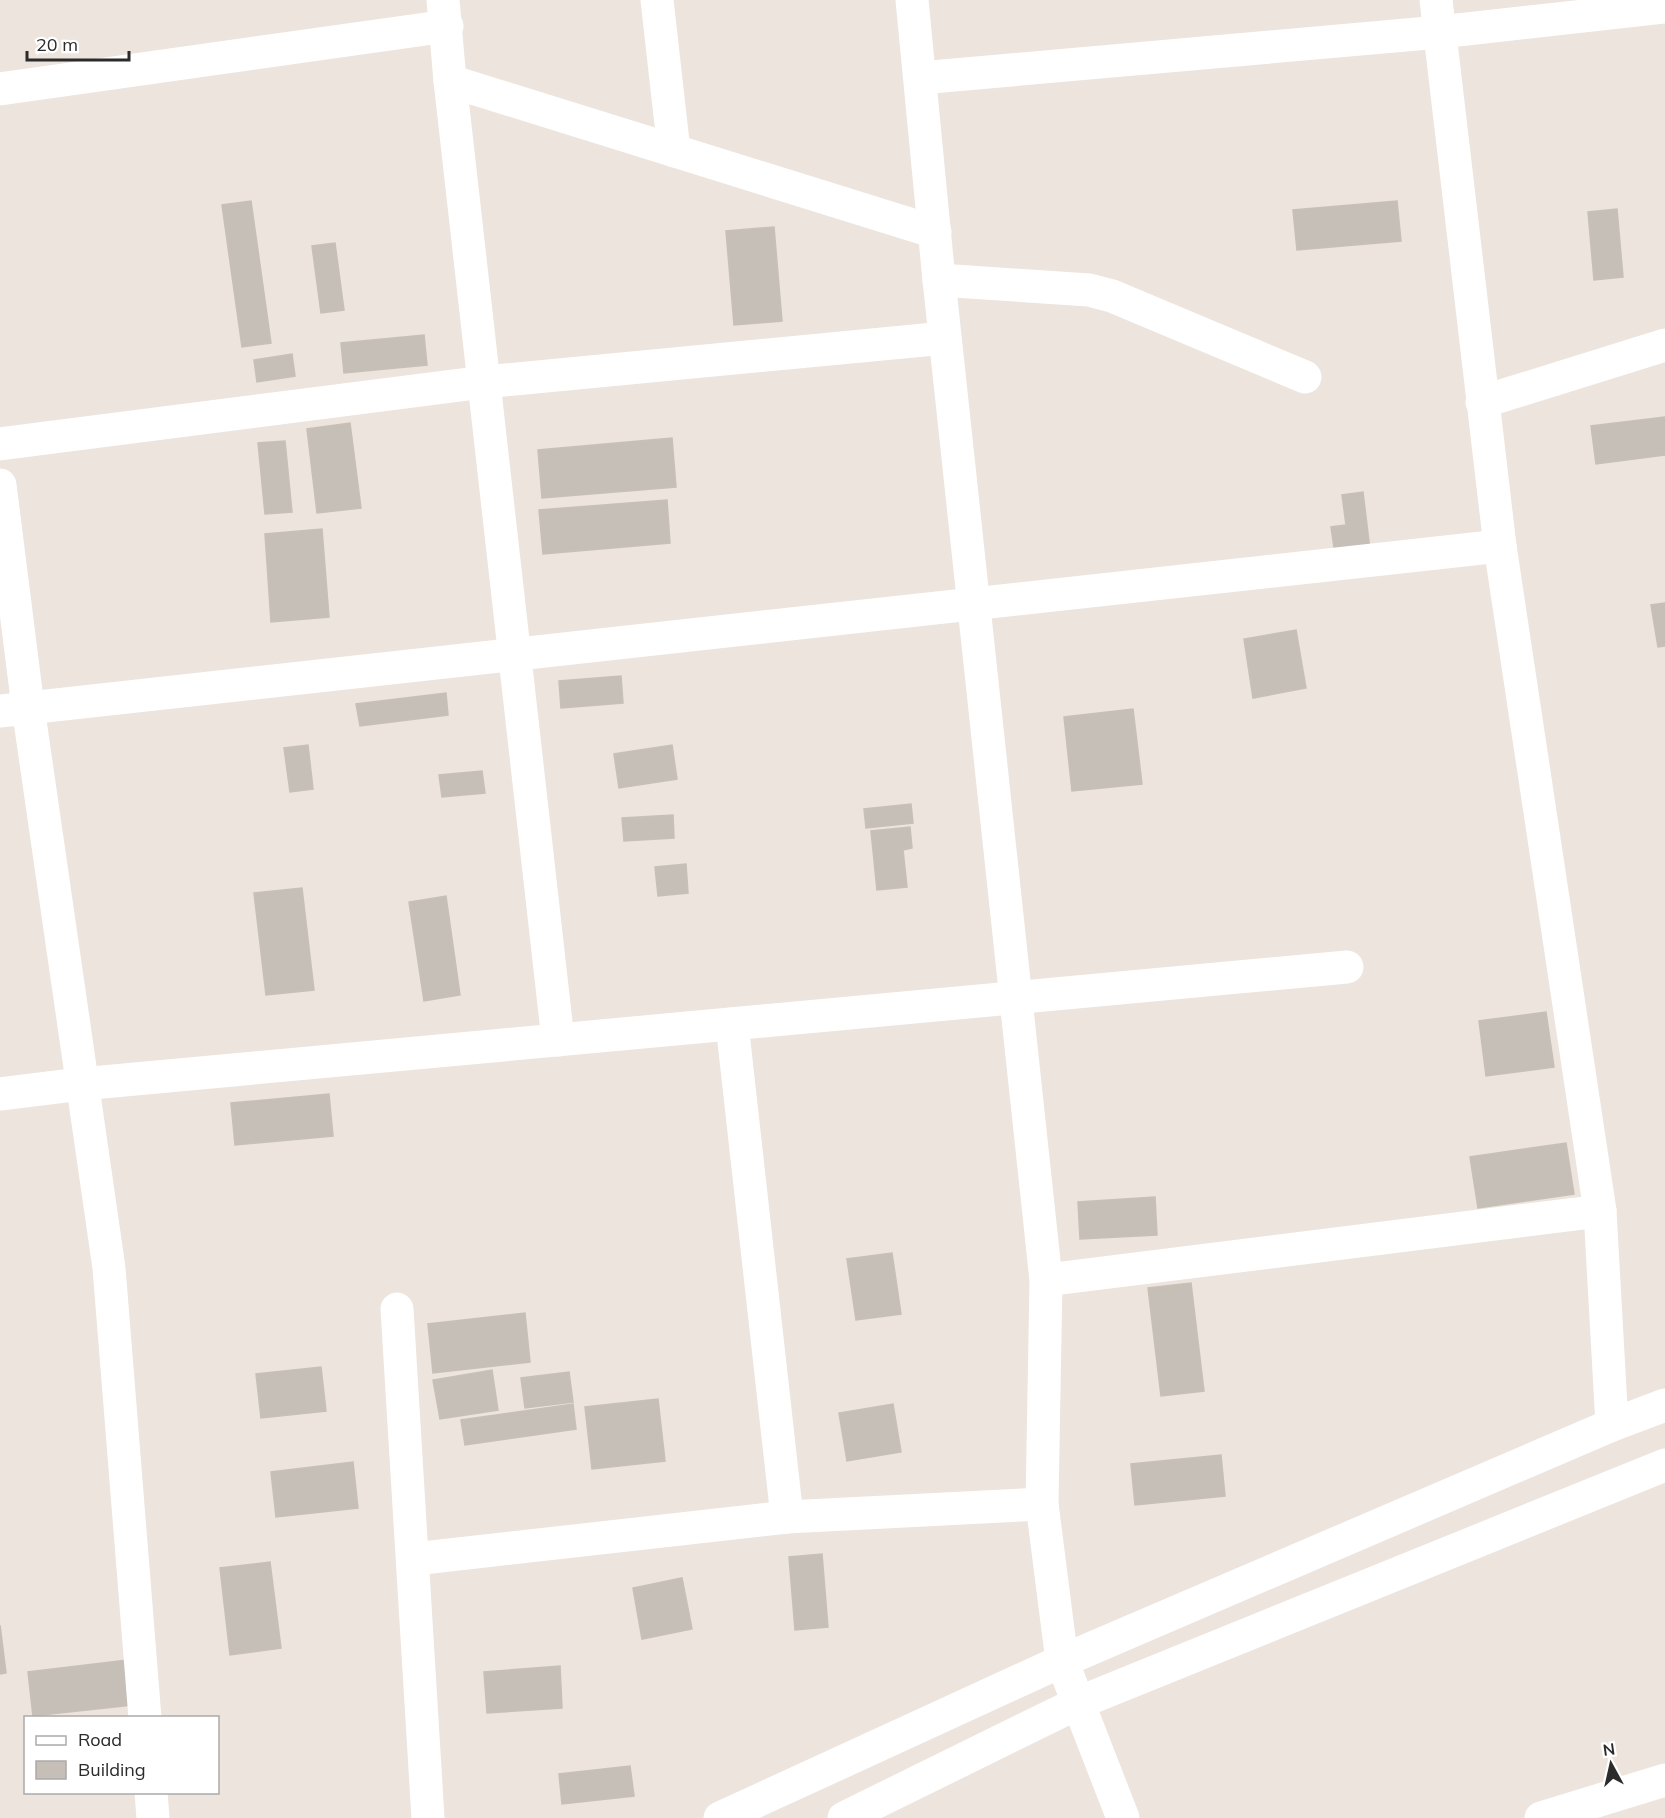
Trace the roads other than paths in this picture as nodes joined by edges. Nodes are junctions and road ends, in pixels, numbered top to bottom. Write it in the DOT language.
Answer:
graph roads {
  1 [pos="657,0"];
  2 [pos="912,0"];
  3 [pos="1436,0"];
  4 [pos="1665,7"];
  5 [pos="445,13"];
  6 [pos="1440,32"];
  7 [pos="920,78"];
  8 [pos="450,81"];
  9 [pos="0,88"];
  10 [pos="674,151"];
  11 [pos="935,232"];
  12 [pos="939,280"];
  13 [pos="945,338"];
  14 [pos="1665,345"];
  15 [pos="1305,377"];
  16 [pos="484,382"];
  17 [pos="1482,402"];
  18 [pos="0,444"];
  19 [pos="0,485"];
  20 [pos="1500,546"];
  21 [pos="974,604"];
  22 [pos="515,653"];
  23 [pos="14,709"];
  24 [pos="1347,967"];
  25 [pos="1016,999"];
  26 [pos="732,1024"];
  27 [pos="558,1040"];
  28 [pos="81,1084"];
  29 [pos="0,1094"];
  30 [pos="1600,1211"];
  31 [pos="1046,1280"];
  32 [pos="397,1309"];
  33 [pos="1665,1405"];
  34 [pos="1612,1425"];
  35 [pos="1665,1465"];
  36 [pos="1042,1504"];
  37 [pos="787,1517"];
  38 [pos="414,1559"];
  39 [pos="1062,1661"];
  40 [pos="1078,1702"];
  41 [pos="145,1716"];
  42 [pos="1665,1780"];
  43 [pos="151,1794"];
  44 [pos="153,1818"];
  45 [pos="429,1818"];
  46 [pos="720,1818"];
  47 [pos="844,1818"];
  48 [pos="1123,1818"];
  49 [pos="1541,1818"];
  1 -- 10 [label="street"];
  2 -- 7 [label="street"];
  3 -- 6 [label="street"];
  4 -- 6 [label="street"];
  5 -- 8 [label="street"];
  5 -- 9 [label="street"];
  6 -- 7 [label="street"];
  6 -- 17 [label="street"];
  7 -- 11 [label="street"];
  8 -- 10 [label="street"];
  8 -- 16 [label="street"];
  10 -- 11 [label="street"];
  11 -- 12 [label="street"];
  12 -- 13 [label="street"];
  12 -- 15 [label="street"];
  13 -- 16 [label="street"];
  13 -- 21 [label="street"];
  14 -- 17 [label="street"];
  16 -- 18 [label="street"];
  16 -- 22 [label="street"];
  17 -- 20 [label="street"];
  19 -- 23 [label="street"];
  20 -- 21 [label="street"];
  20 -- 30 [label="street"];
  21 -- 22 [label="street"];
  21 -- 25 [label="street"];
  22 -- 23 [label="street"];
  22 -- 27 [label="street"];
  23 -- 28 [label="street"];
  24 -- 25 [label="street"];
  25 -- 26 [label="street"];
  25 -- 31 [label="street"];
  26 -- 27 [label="street"];
  26 -- 37 [label="street"];
  27 -- 28 [label="street"];
  28 -- 29 [label="street"];
  28 -- 41 [label="street"];
  30 -- 31 [label="street"];
  30 -- 34 [label="street"];
  31 -- 36 [label="street"];
  32 -- 38 [label="street"];
  33 -- 34 [label="street"];
  34 -- 39 [label="street"];
  35 -- 40 [label="street"];
  36 -- 37 [label="street"];
  36 -- 39 [label="street"];
  37 -- 38 [label="street"];
  38 -- 45 [label="street"];
  39 -- 40 [label="street"];
  39 -- 46 [label="street"];
  40 -- 47 [label="street"];
  40 -- 48 [label="street"];
  42 -- 49 [label="street"];
  43 -- 44 [label="street"];
}
